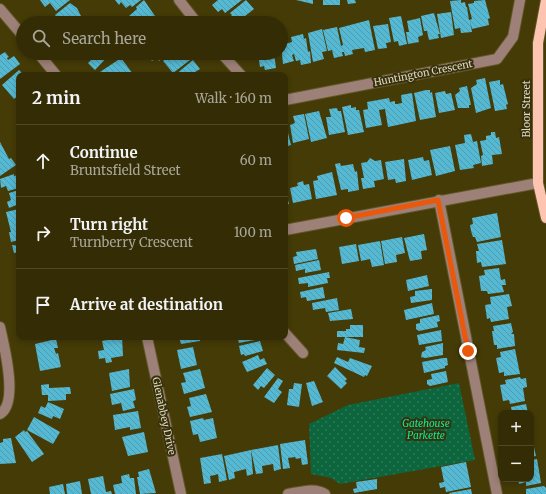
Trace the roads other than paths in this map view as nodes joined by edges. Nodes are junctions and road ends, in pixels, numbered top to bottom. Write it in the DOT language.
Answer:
graph roads {
  1 [pos="179,0"];
  2 [pos="520,0"];
  3 [pos="546,0"];
  4 [pos="0,9"];
  5 [pos="192,16"];
  6 [pos="16,28"];
  7 [pos="44,60"];
  8 [pos="228,60"];
  9 [pos="54,72"];
  10 [pos="238,72"];
  11 [pos="288,99"];
  12 [pos="538,183"];
  13 [pos="438,200"];
  14 [pos="546,218"];
  15 [pos="288,229"];
  16 [pos="0,327"];
  17 [pos="288,336"];
  18 [pos="149,340"];
  19 [pos="303,353"];
  20 [pos="0,414"];
  21 [pos="181,494"];
  22 [pos="288,494"];
  23 [pos="325,494"];
  24 [pos="497,494"];
  1 -- 5 [label="street"];
  2 -- 11 [label="street, Huntington Crescent"];
  3 -- 12 [label="main road, Bloor Street"];
  4 -- 6 [label="street"];
  7 -- 9 [label="street"];
  8 -- 10 [label="street"];
  12 -- 13 [label="street"];
  12 -- 14 [label="main road, Bloor Street"];
  13 -- 15 [label="street"];
  13 -- 24 [label="street"];
  16 -- 20 [label="street"];
  17 -- 19 [label="street"];
  18 -- 21 [label="street, Glenabbey Drive"];
  22 -- 23 [label="street"];
}
